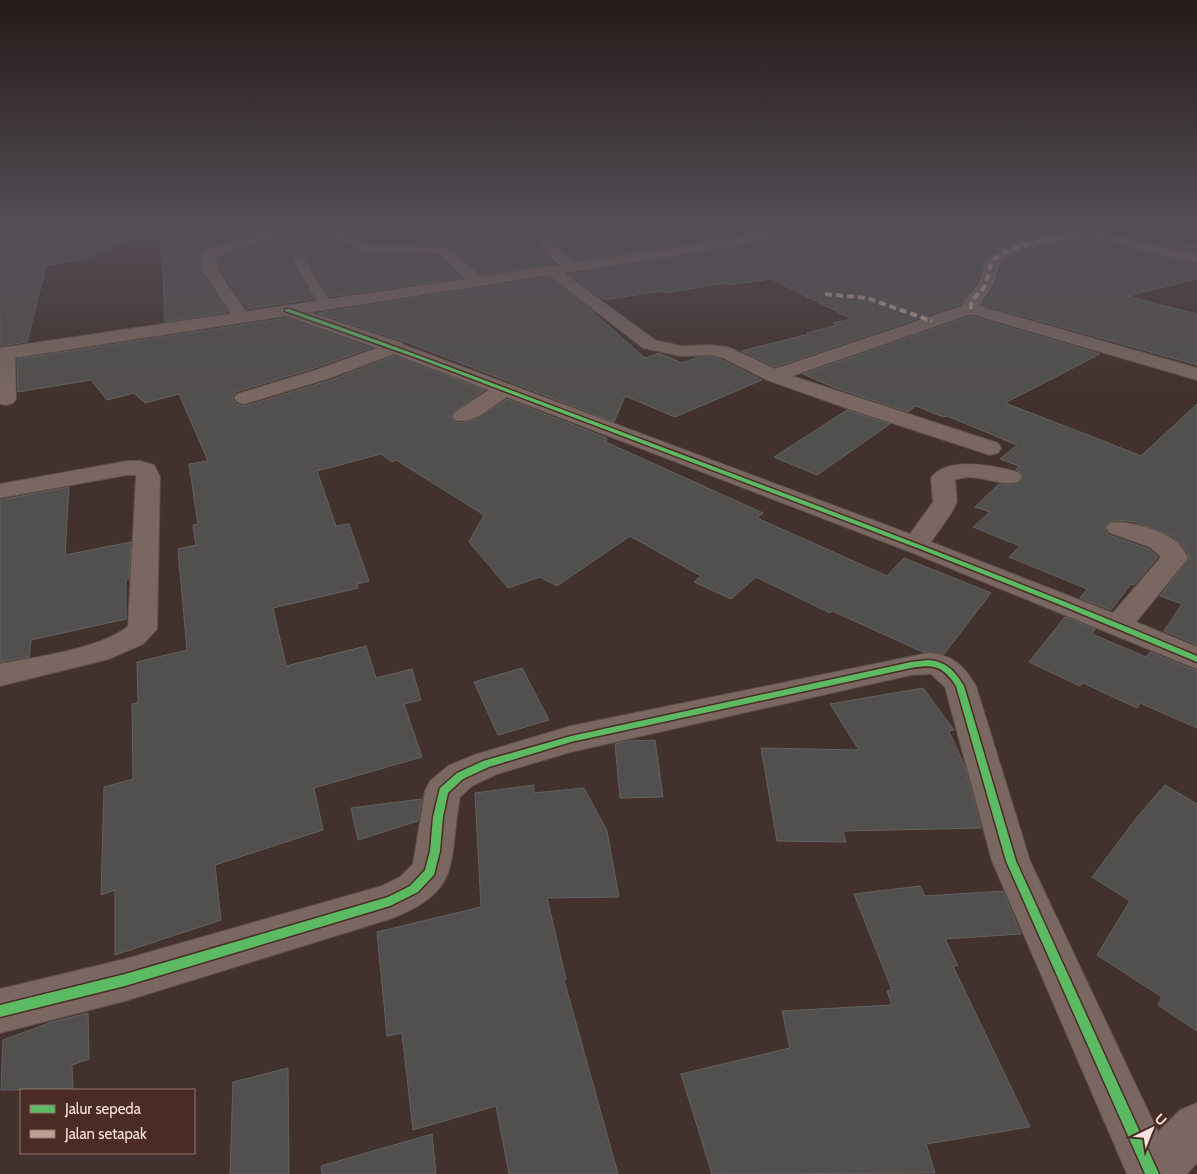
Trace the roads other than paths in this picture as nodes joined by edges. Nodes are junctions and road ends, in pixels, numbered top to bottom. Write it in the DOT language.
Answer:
graph roads {
  1 [pos="220,284"];
  2 [pos="314,284"];
  3 [pos="465,284"];
  4 [pos="569,284"];
  5 [pos="986,284"];
  6 [pos="326,304"];
  7 [pos="971,309"];
  8 [pos="287,310"];
  9 [pos="242,317"];
  10 [pos="396,347"];
  11 [pos="3,354"];
  12 [pos="1197,374"];
  13 [pos="774,376"];
  14 [pos="504,390"];
  15 [pos="244,398"];
  16 [pos="6,400"];
  17 [pos="462,416"];
  18 [pos="990,448"];
  19 [pos="1010,476"];
  20 [pos="0,490"];
  21 [pos="1119,528"];
  22 [pos="915,545"];
  23 [pos="1118,625"];
  24 [pos="1197,658"];
  25 [pos="0,675"];
  26 [pos="0,1011"];
  27 [pos="1197,1127"];
  28 [pos="1153,1174"];
  1 -- 9 [label="street"];
  2 -- 6 [label="lane"];
  3 -- 6 [label="street"];
  4 -- 13 [label="street"];
  5 -- 7 [label="street"];
  6 -- 8 [label="street"];
  7 -- 12 [label="street"];
  7 -- 13 [label="street"];
  8 -- 9 [label="street"];
  8 -- 10 [label="street"];
  9 -- 11 [label="street"];
  10 -- 14 [label="street"];
  10 -- 15 [label="street"];
  11 -- 16 [label="street"];
  13 -- 18 [label="street"];
  14 -- 17 [label="street"];
  14 -- 22 [label="street"];
  19 -- 22 [label="street"];
  20 -- 25 [label="street"];
  21 -- 23 [label="street"];
  22 -- 23 [label="street"];
  23 -- 24 [label="street"];
  26 -- 28 [label="street"];
  27 -- 28 [label="street"];
}
